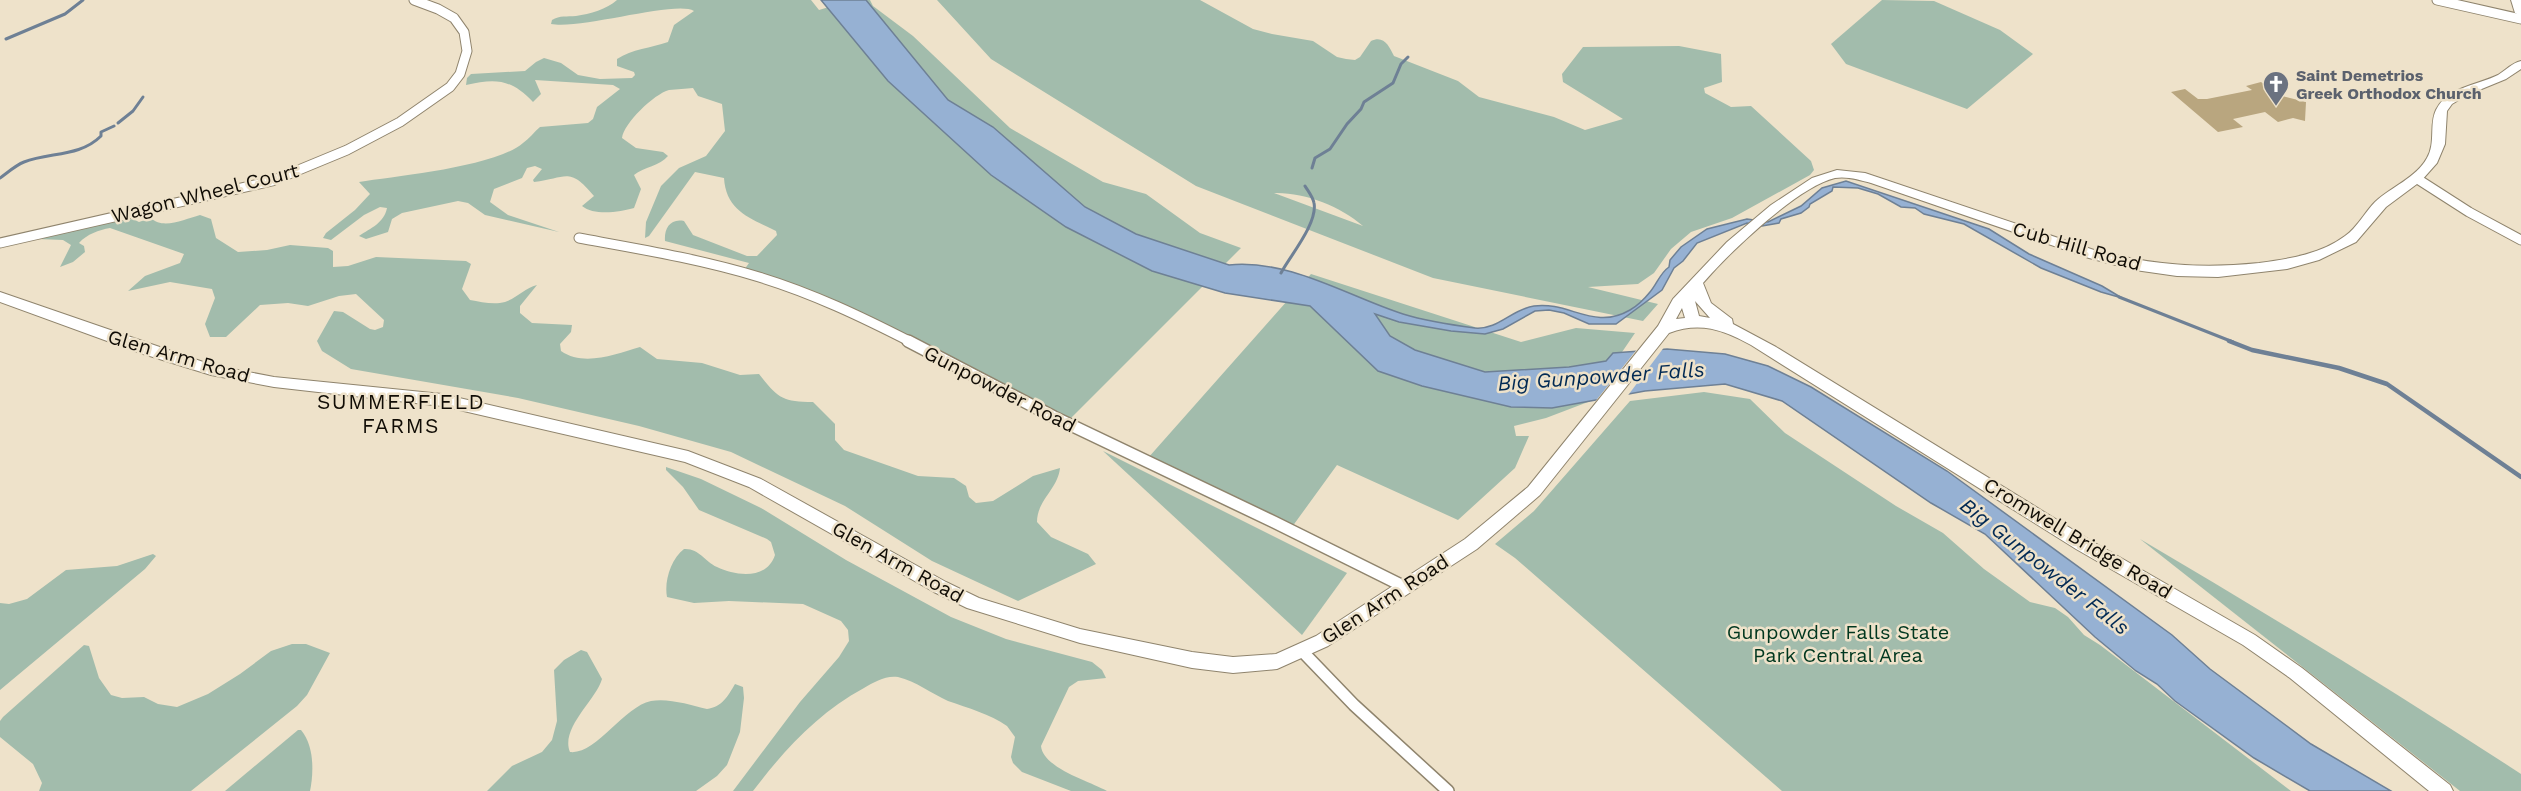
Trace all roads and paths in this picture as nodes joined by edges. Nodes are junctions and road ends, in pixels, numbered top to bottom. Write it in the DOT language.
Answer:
graph roads {
  1 [pos="414,0"];
  2 [pos="2437,0"];
  3 [pos="2516,0"];
  4 [pos="2521,13"];
  5 [pos="2521,19"];
  6 [pos="2521,64"];
  7 [pos="2416,178"];
  8 [pos="579,238"];
  9 [pos="2521,240"];
  10 [pos="0,243"];
  11 [pos="1696,282"];
  12 [pos="3,300"];
  13 [pos="1693,320"];
  14 [pos="1736,330"];
  15 [pos="1660,333"];
  16 [pos="1404,587"];
  17 [pos="1302,651"];
  18 [pos="1448,791"];
  19 [pos="2443,791"];
  1 -- 10 [label="street, Wagon Wheel Court"];
  2 -- 5 [label="street"];
  3 -- 4 [label="main road"];
  6 -- 7 [label="main road, Cub Hill Road"];
  7 -- 9 [label="street"];
  7 -- 11 [label="main road, Cub Hill Road"];
  8 -- 16 [label="street, Gunpowder Road"];
  11 -- 13 [label="main road"];
  11 -- 14 [label="main road"];
  11 -- 15 [label="main road, Cub Hill Road"];
  12 -- 17 [label="main road, Glen Arm Road"];
  13 -- 14 [label="main road, Cromwell Bridge Road"];
  13 -- 15 [label="main road"];
  14 -- 19 [label="main road, Cromwell Bridge Road"];
  15 -- 16 [label="main road, Glen Arm Road"];
  16 -- 17 [label="main road, Glen Arm Road"];
  17 -- 18 [label="street"];
}
